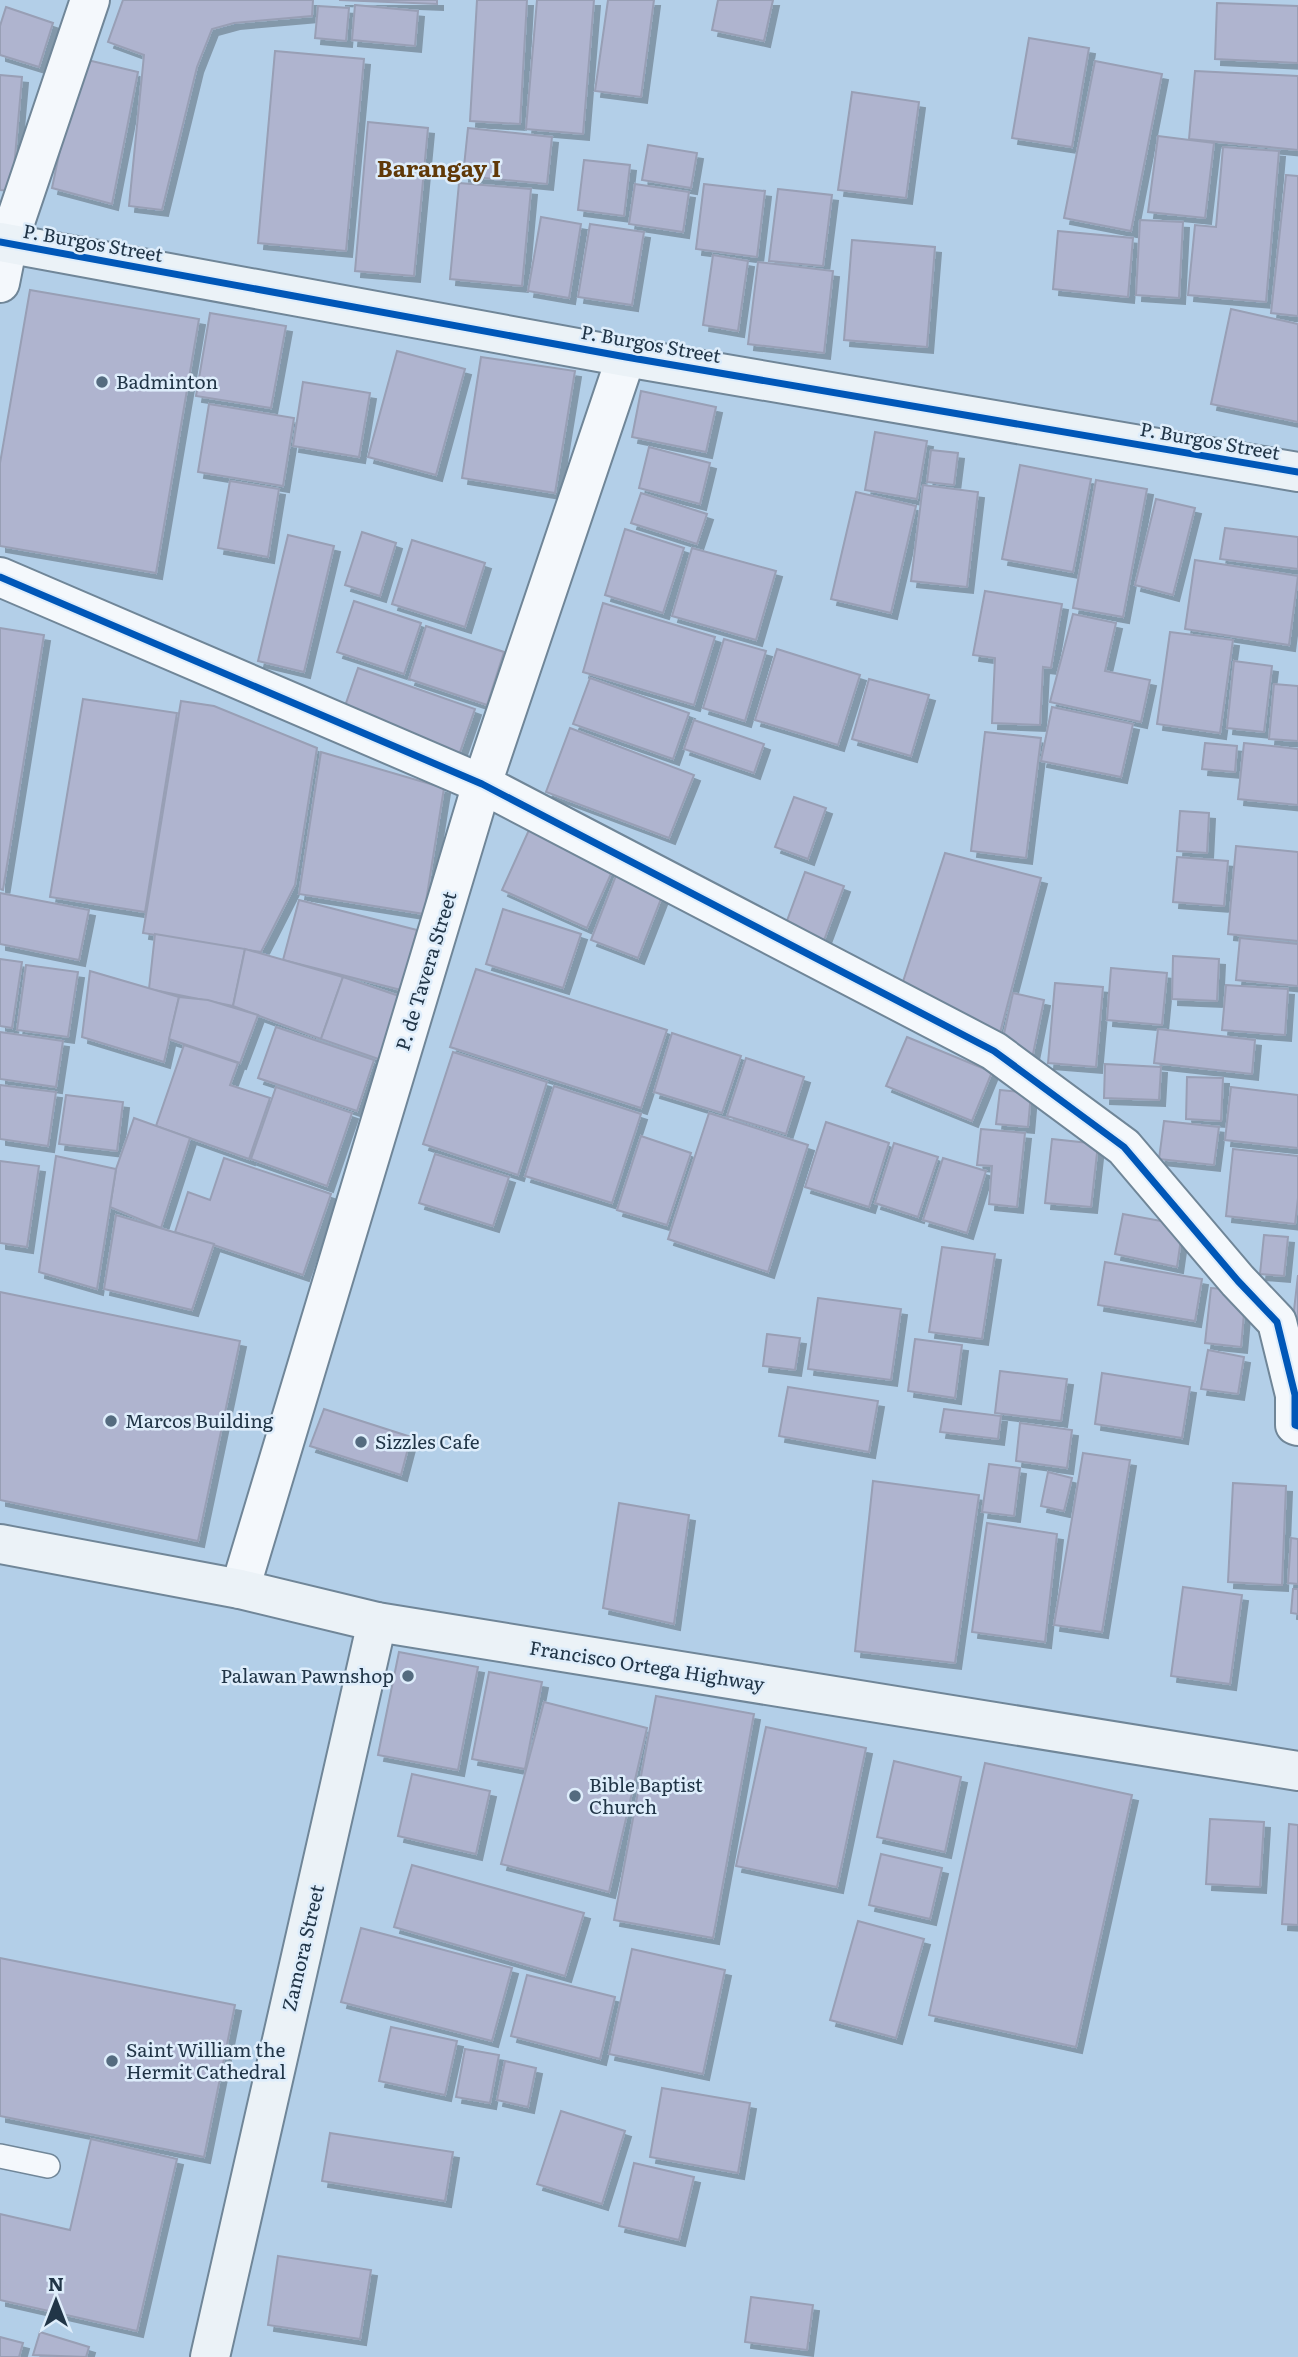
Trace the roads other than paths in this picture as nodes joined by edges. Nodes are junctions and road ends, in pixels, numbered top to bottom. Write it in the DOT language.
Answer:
graph roads {
  1 [pos="90,0"];
  2 [pos="4,243"];
  3 [pos="0,283"];
  4 [pos="626,356"];
  5 [pos="1298,472"];
  6 [pos="0,578"];
  7 [pos="482,784"];
  8 [pos="1298,1426"];
  9 [pos="0,1544"];
  10 [pos="240,1589"];
  11 [pos="377,1622"];
  12 [pos="1298,1771"];
  13 [pos="0,2156"];
  14 [pos="48,2166"];
  15 [pos="211,2357"];
  1 -- 2 [label="street"];
  2 -- 3 [label="street"];
  2 -- 4 [label="street, P. Burgos Street"];
  4 -- 5 [label="street, P. Burgos Street"];
  4 -- 7 [label="street, P. de Tavera Street"];
  6 -- 7 [label="street"];
  7 -- 8 [label="street"];
  7 -- 10 [label="street, P. de Tavera Street"];
  9 -- 10 [label="street, Francisco Ortega Highway"];
  10 -- 11 [label="street, Francisco Ortega Highway"];
  11 -- 12 [label="street, Francisco Ortega Highway"];
  11 -- 15 [label="street, Zamora Street"];
  13 -- 14 [label="lane"];
}
